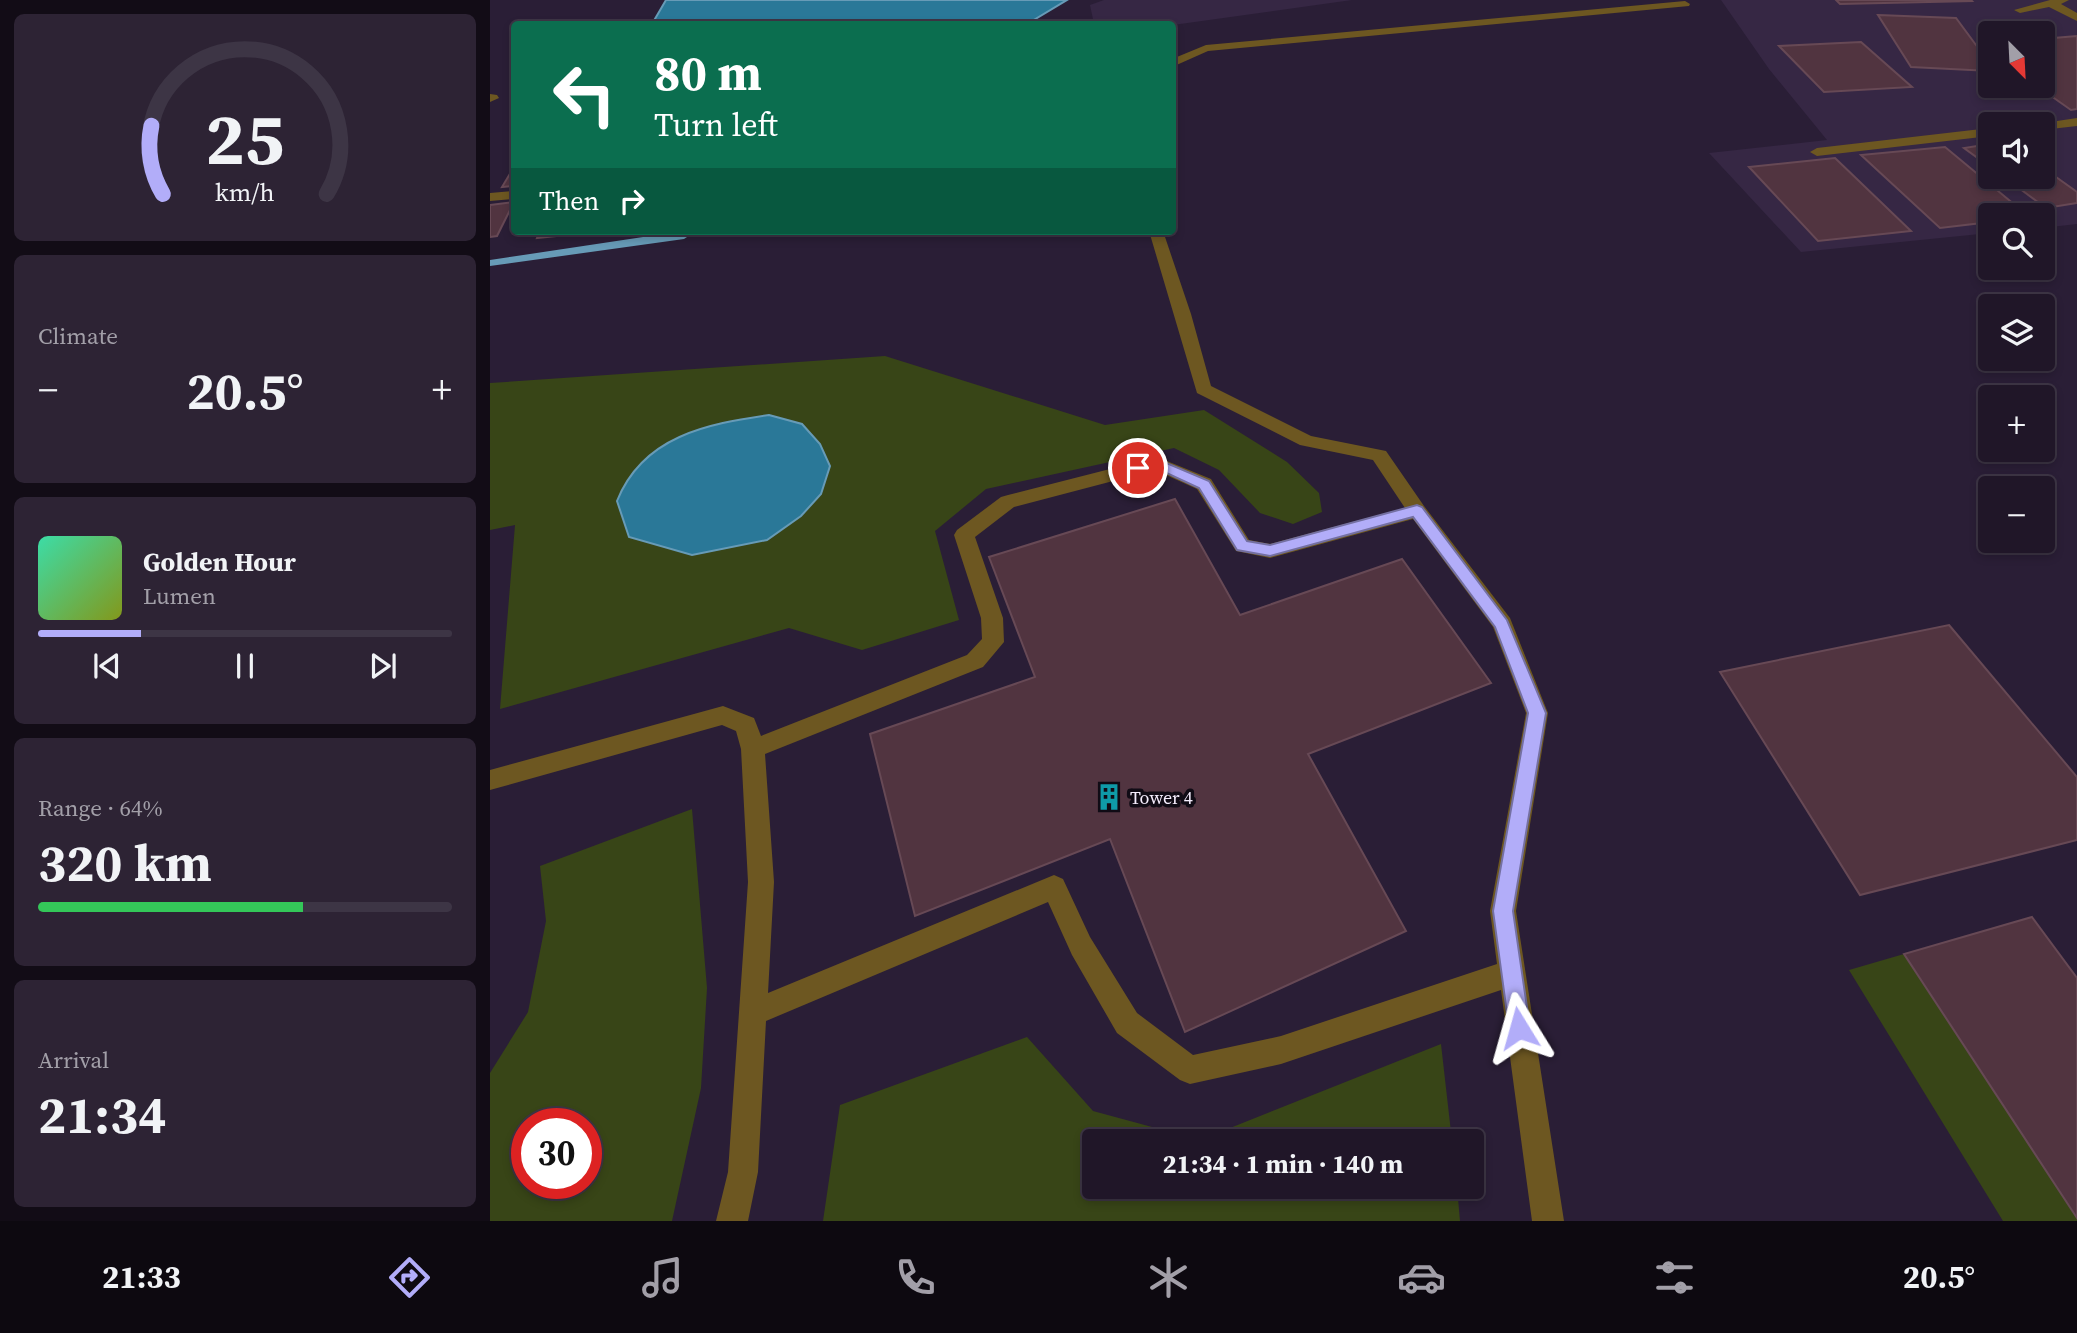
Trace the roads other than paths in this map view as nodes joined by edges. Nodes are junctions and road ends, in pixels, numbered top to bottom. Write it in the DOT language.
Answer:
graph roads {
  1 [pos="2064,0"];
  2 [pos="2051,3"];
  3 [pos="1685,4"];
  4 [pos="2020,10"];
  5 [pos="2077,18"];
  6 [pos="1176,62"];
  7 [pos="2077,122"];
  8 [pos="2055,125"];
  9 [pos="1978,133"];
  10 [pos="1817,152"];
  11 [pos="511,195"];
  12 [pos="490,197"];
  13 [pos="1157,235"];
  14 [pos="1417,510"];
  15 [pos="753,749"];
  16 [pos="490,780"];
  17 [pos="1511,973"];
  18 [pos="754,1013"];
  19 [pos="732,1221"];
  20 [pos="1548,1221"];
  1 -- 2 [label="street"];
  2 -- 4 [label="street"];
  2 -- 5 [label="street"];
  3 -- 6 [label="street"];
  7 -- 8 [label="street"];
  9 -- 10 [label="street"];
  11 -- 12 [label="street"];
  13 -- 14 [label="street"];
  14 -- 15 [label="street"];
  14 -- 17 [label="street"];
  15 -- 16 [label="street"];
  15 -- 18 [label="street"];
  17 -- 18 [label="street"];
  17 -- 20 [label="street"];
  18 -- 19 [label="street"];
}
